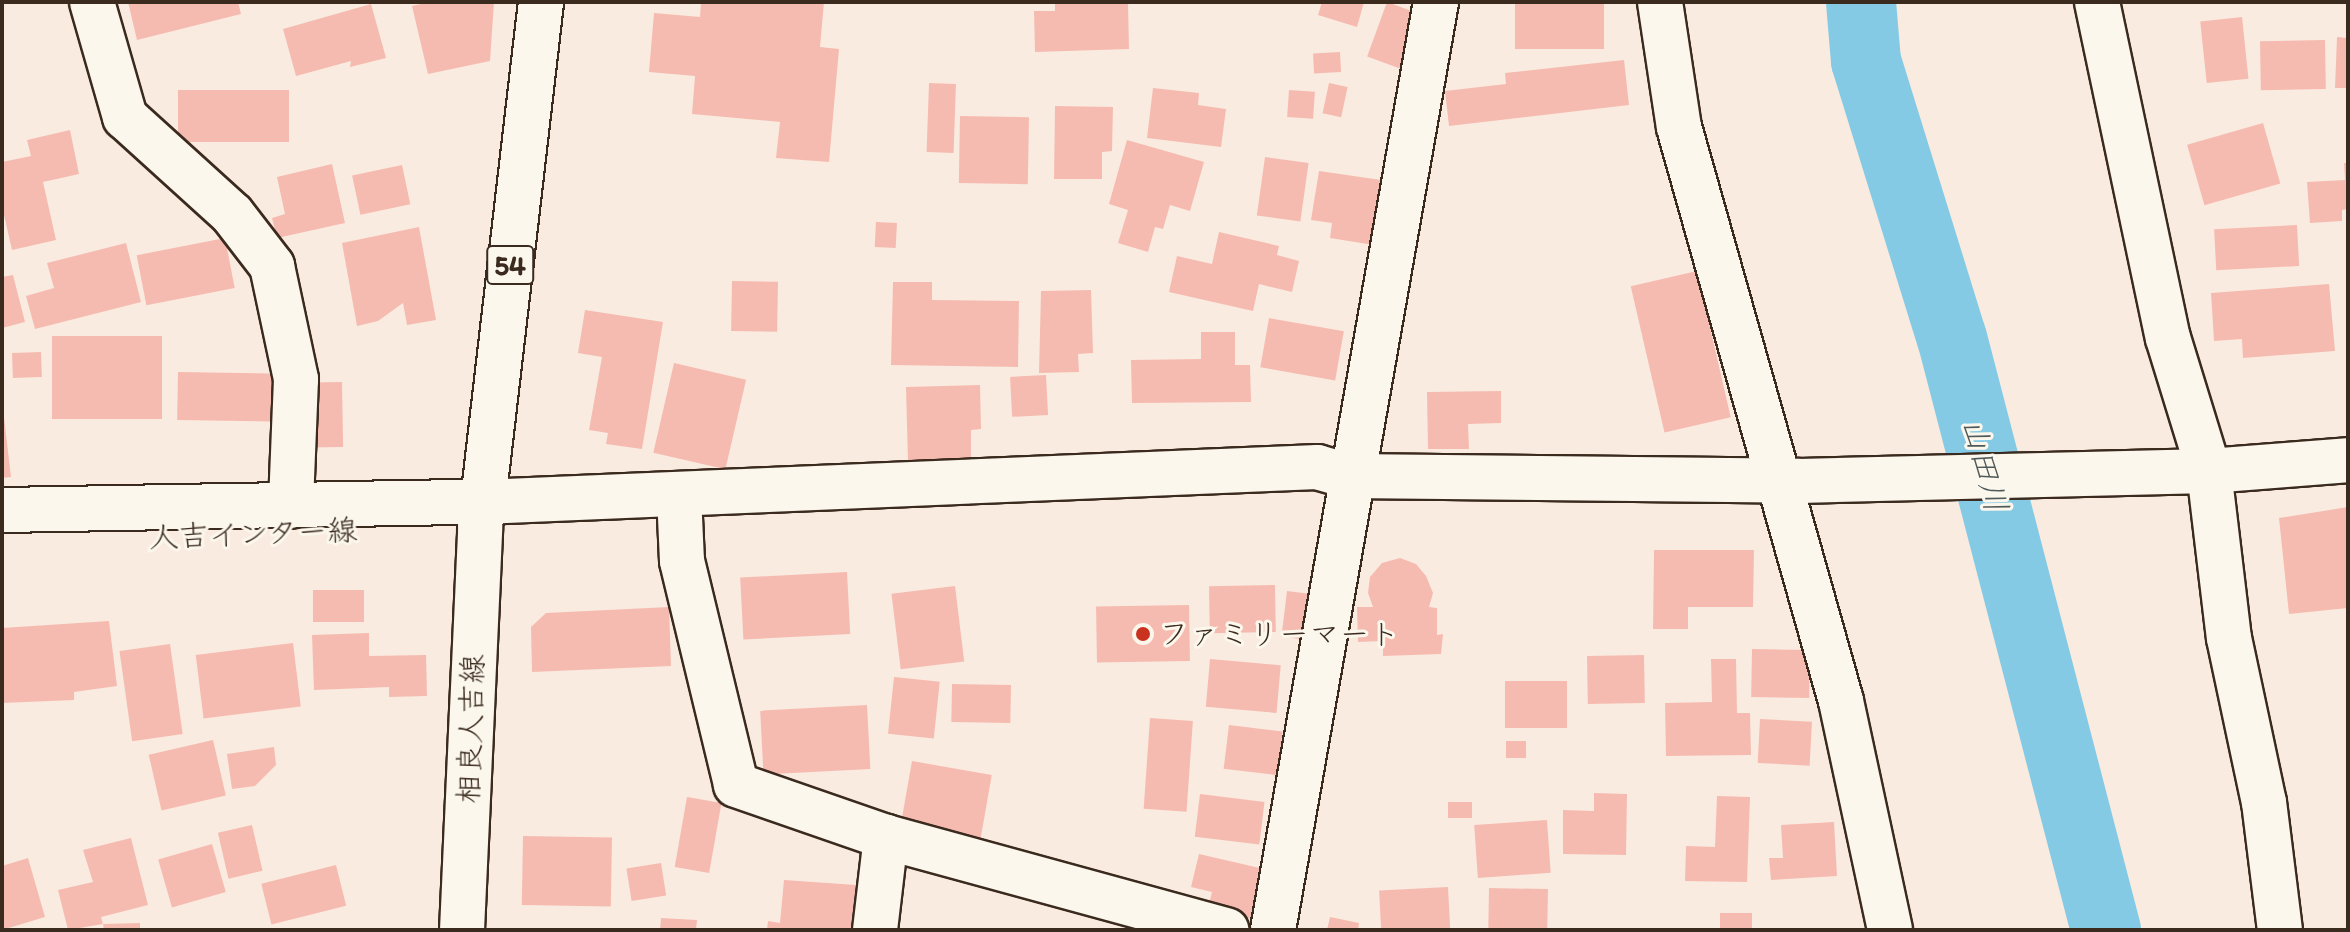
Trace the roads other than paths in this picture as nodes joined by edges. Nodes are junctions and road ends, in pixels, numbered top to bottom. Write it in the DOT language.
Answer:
graph roads {
  1 [pos="92,2"];
  2 [pos="541,2"];
  3 [pos="1436,2"];
  4 [pos="1660,2"];
  5 [pos="2097,2"];
  6 [pos="2348,460"];
  7 [pos="2192,471"];
  8 [pos="1349,476"];
  9 [pos="1787,481"];
  10 [pos="291,506"];
  11 [pos="2,510"];
  12 [pos="481,515"];
  13 [pos="680,517"];
  14 [pos="2,540"];
  15 [pos="886,837"];
  16 [pos="462,930"];
  17 [pos="875,930"];
  18 [pos="1227,930"];
  19 [pos="1273,930"];
  20 [pos="1890,930"];
  21 [pos="2280,930"];
  1 -- 10 [label="street"];
  2 -- 12 [label="street, 54"];
  3 -- 8 [label="street"];
  4 -- 9 [label="street"];
  5 -- 7 [label="street"];
  6 -- 7 [label="street"];
  7 -- 9 [label="street"];
  7 -- 21 [label="street"];
  8 -- 9 [label="street"];
  8 -- 12 [label="street"];
  8 -- 13 [label="street"];
  8 -- 19 [label="street"];
  9 -- 20 [label="street"];
  10 -- 11 [label="street, 人吉インター線"];
  10 -- 12 [label="street, 人吉インター線"];
  12 -- 13 [label="street"];
  12 -- 14 [label="street, 人吉インター線"];
  12 -- 16 [label="street, 相良人吉線"];
  13 -- 15 [label="street"];
  15 -- 17 [label="street"];
  15 -- 18 [label="street"];
}
